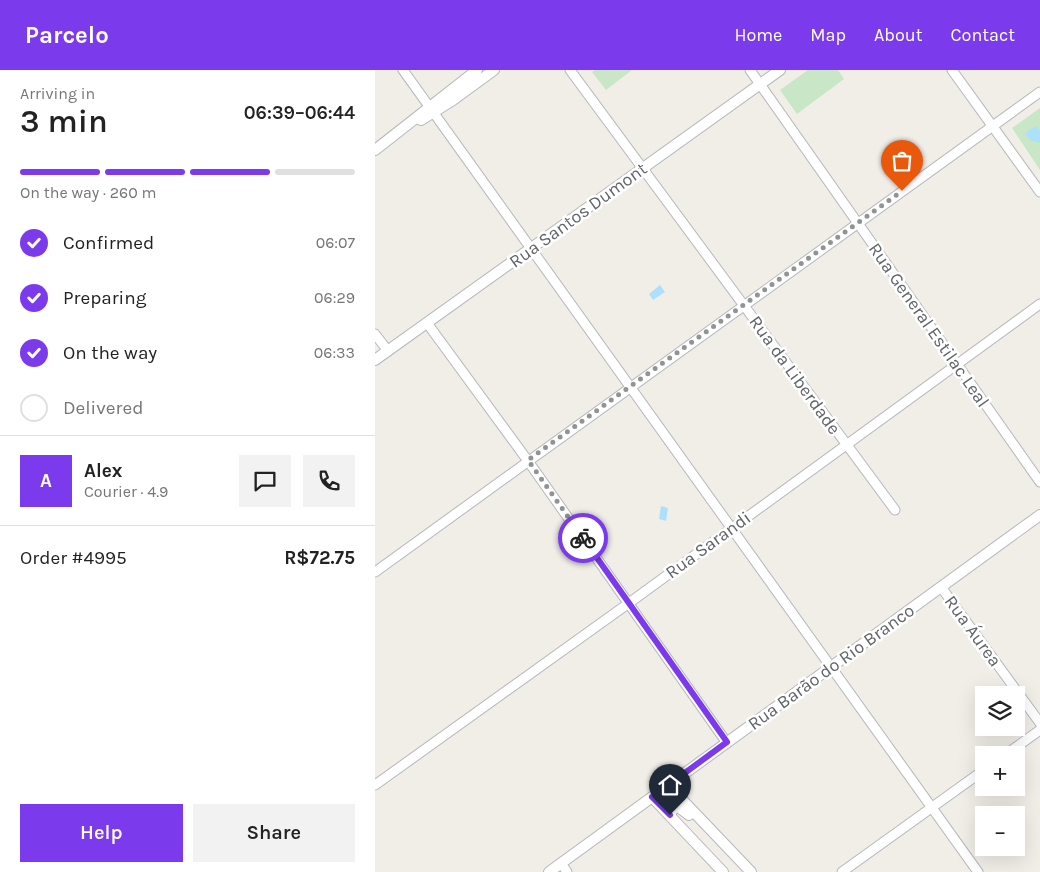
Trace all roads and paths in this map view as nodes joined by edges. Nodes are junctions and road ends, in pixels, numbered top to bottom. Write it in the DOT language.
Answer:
graph roads {
  1 [pos="403,70"];
  2 [pos="477,70"];
  3 [pos="494,70"];
  4 [pos="570,70"];
  5 [pos="750,70"];
  6 [pos="780,70"];
  7 [pos="953,70"];
  8 [pos="760,85"];
  9 [pos="1040,92"];
  10 [pos="431,110"];
  11 [pos="992,126"];
  12 [pos="375,150"];
  13 [pos="643,168"];
  14 [pos="1040,192"];
  15 [pos="857,223"];
  16 [pos="530,250"];
  17 [pos="1040,304"];
  18 [pos="743,305"];
  19 [pos="427,323"];
  20 [pos="375,334"];
  21 [pos="388,351"];
  22 [pos="375,360"];
  23 [pos="956,364"];
  24 [pos="630,388"];
  25 [pos="846,445"];
  26 [pos="528,460"];
  27 [pos="1040,482"];
  28 [pos="895,510"];
  29 [pos="1040,515"];
  30 [pos="731,528"];
  31 [pos="375,572"];
  32 [pos="941,587"];
  33 [pos="629,604"];
  34 [pos="831,667"];
  35 [pos="1040,724"];
  36 [pos="1040,730"];
  37 [pos="727,742"];
  38 [pos="1018,746"];
  39 [pos="975,777"];
  40 [pos="375,785"];
  41 [pos="668,785"];
  42 [pos="652,797"];
  43 [pos="932,808"];
  44 [pos="670,815"];
  45 [pos="721,840"];
  46 [pos="561,863"];
  47 [pos="549,872"];
  48 [pos="567,872"];
  49 [pos="723,872"];
  50 [pos="751,872"];
  51 [pos="842,872"];
  52 [pos="978,872"];
  1 -- 10 [label="street"];
  2 -- 10 [label="street"];
  3 -- 10 [label="street"];
  4 -- 13 [label="street, Rua da Liberdade"];
  5 -- 8 [label="street, Rua General Estilac Leal"];
  6 -- 8 [label="street, Rua Santos Dumont"];
  7 -- 11 [label="street"];
  8 -- 13 [label="street, Rua Santos Dumont"];
  8 -- 15 [label="street, Rua General Estilac Leal"];
  9 -- 11 [label="street"];
  10 -- 12 [label="street"];
  10 -- 16 [label="street"];
  11 -- 14 [label="street"];
  11 -- 15 [label="street"];
  13 -- 16 [label="street, Rua Santos Dumont"];
  13 -- 18 [label="street, Rua da Liberdade"];
  15 -- 18 [label="street"];
  15 -- 23 [label="street, Rua General Estilac Leal"];
  16 -- 19 [label="street, Rua Santos Dumont"];
  16 -- 24 [label="street"];
  17 -- 23 [label="street, Rua Sarandi"];
  18 -- 24 [label="street"];
  18 -- 25 [label="street, Rua da Liberdade"];
  19 -- 21 [label="street, Rua Santos Dumont"];
  19 -- 26 [label="street"];
  20 -- 21 [label="street"];
  21 -- 22 [label="street, Rua Santos Dumont"];
  23 -- 25 [label="street, Rua Sarandi"];
  23 -- 27 [label="street, Rua General Estilac Leal"];
  24 -- 26 [label="street"];
  24 -- 30 [label="street"];
  25 -- 28 [label="street, Rua da Liberdade"];
  25 -- 30 [label="street, Rua Sarandi"];
  26 -- 31 [label="street"];
  26 -- 33 [label="street"];
  29 -- 32 [label="street, Rua Barão do Rio Branco"];
  30 -- 33 [label="street, Rua Sarandi"];
  30 -- 34 [label="street"];
  32 -- 34 [label="street, Rua Barão do Rio Branco"];
  32 -- 35 [label="street, Rua Áurea"];
  33 -- 37 [label="street"];
  33 -- 40 [label="street, Rua Sarandi"];
  34 -- 37 [label="street, Rua Barão do Rio Branco"];
  34 -- 43 [label="street"];
  36 -- 38 [label="street"];
  37 -- 41 [label="street, Rua Barão do Rio Branco"];
  39 -- 43 [label="street"];
  41 -- 42 [label="street, Rua Barão do Rio Branco"];
  41 -- 45 [label="street"];
  42 -- 44 [label="street"];
  42 -- 46 [label="street, Rua Barão do Rio Branco"];
  43 -- 51 [label="street"];
  43 -- 52 [label="street"];
  44 -- 45 [label="street"];
  44 -- 49 [label="street"];
  45 -- 50 [label="street"];
  46 -- 47 [label="street, Rua Barão do Rio Branco"];
  46 -- 48 [label="street"];
}
